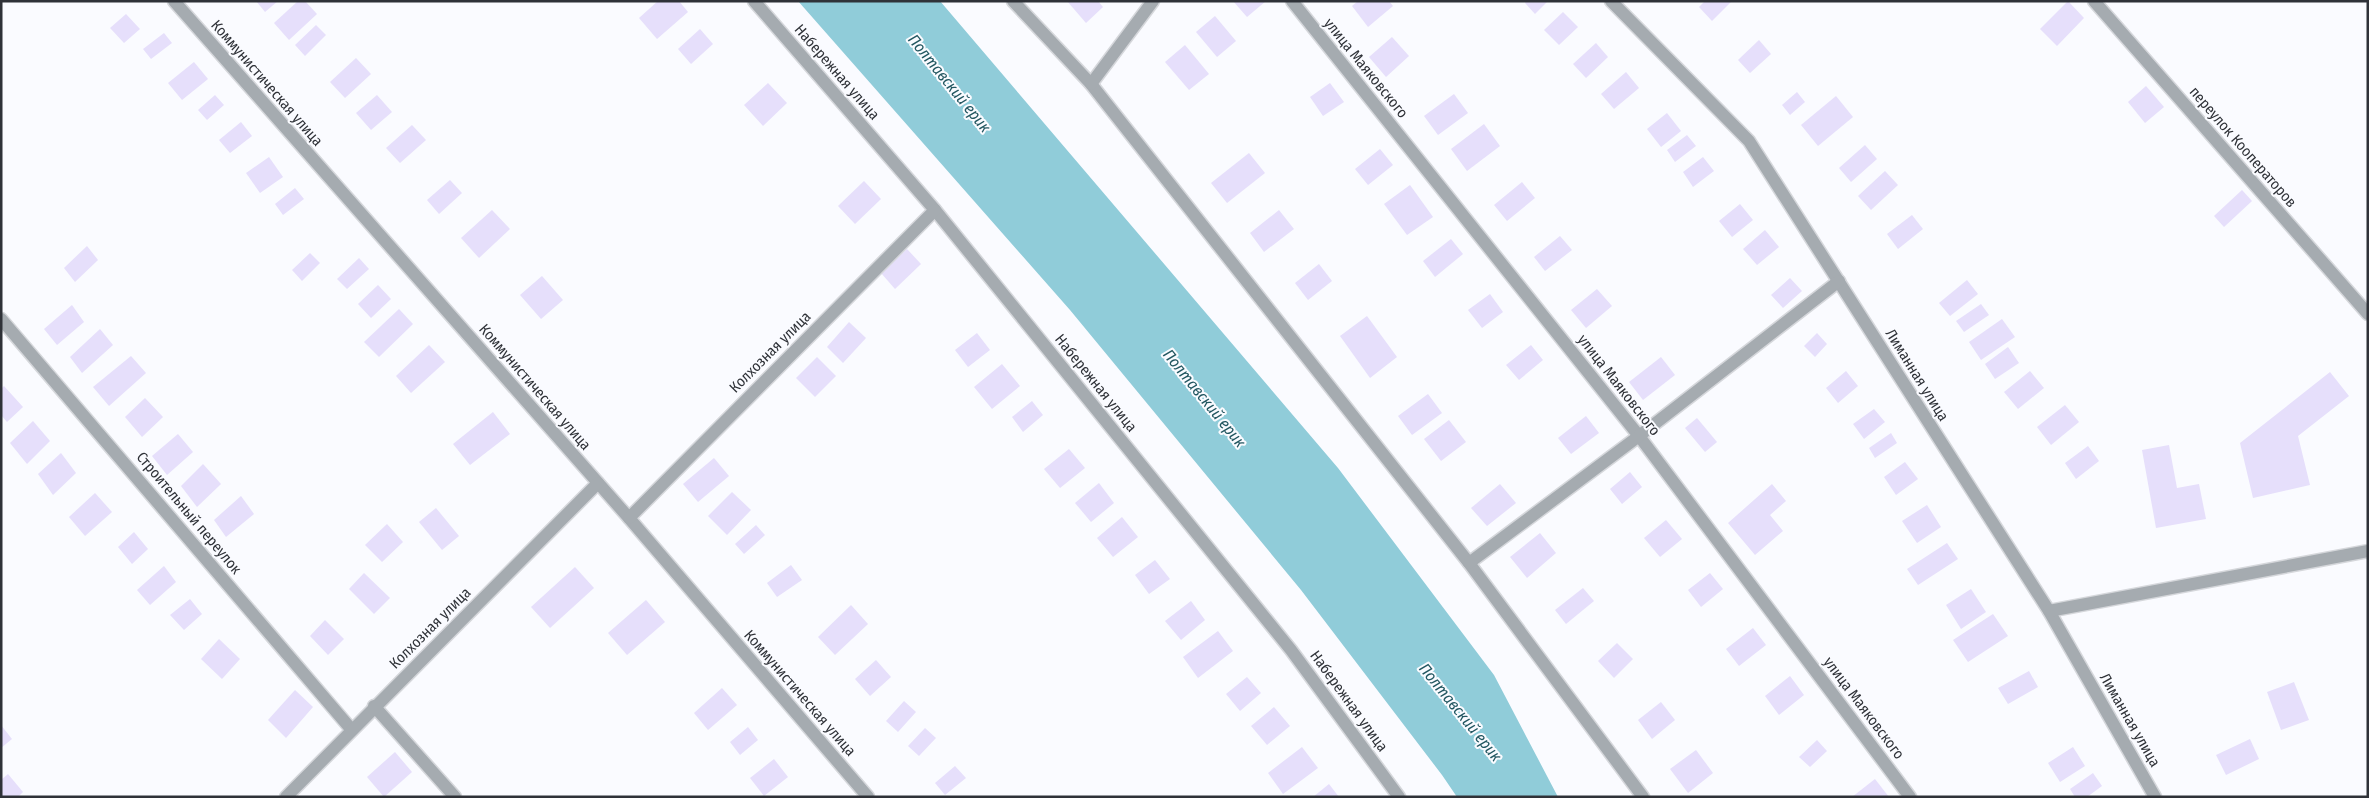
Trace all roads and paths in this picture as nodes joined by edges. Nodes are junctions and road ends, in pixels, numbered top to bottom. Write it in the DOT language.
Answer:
graph roads {
  1 [pos="174,1"];
  2 [pos="754,1"];
  3 [pos="1013,1"];
  4 [pos="1153,1"];
  5 [pos="1292,1"];
  6 [pos="1611,1"];
  7 [pos="2094,1"];
  8 [pos="1091,84"];
  9 [pos="935,210"];
  10 [pos="1839,281"];
  11 [pos="2368,314"];
  12 [pos="1,319"];
  13 [pos="1639,436"];
  14 [pos="598,483"];
  15 [pos="629,518"];
  16 [pos="2368,551"];
  17 [pos="1469,563"];
  18 [pos="2048,611"];
  19 [pos="374,706"];
  20 [pos="351,729"];
  21 [pos="286,797"];
  22 [pos="456,797"];
  23 [pos="868,797"];
  24 [pos="1399,797"];
  25 [pos="1643,797"];
  26 [pos="1910,797"];
  27 [pos="2155,797"];
  1 -- 14 [label="street, Коммунистическая улица"];
  2 -- 9 [label="street, Набережная улица"];
  3 -- 8 [label="street"];
  4 -- 8 [label="street"];
  5 -- 13 [label="street, улица Маяковского"];
  6 -- 10 [label="street, Лиманная улица"];
  7 -- 11 [label="street, переулок Кооператоров"];
  8 -- 17 [label="street"];
  9 -- 15 [label="street, Колхозная улица"];
  9 -- 24 [label="street, Набережная улица"];
  10 -- 13 [label="street"];
  10 -- 18 [label="street, Лиманная улица"];
  12 -- 20 [label="street, Строительный переулок"];
  13 -- 17 [label="street"];
  13 -- 26 [label="street, улица Маяковского"];
  14 -- 15 [label="street, Коммунистическая улица"];
  14 -- 19 [label="street, Колхозная улица"];
  15 -- 23 [label="street, Коммунистическая улица"];
  16 -- 18 [label="street"];
  17 -- 25 [label="street"];
  18 -- 27 [label="street, Лиманная улица"];
  19 -- 20 [label="street, Колхозная улица"];
  19 -- 22 [label="street"];
  20 -- 21 [label="street, Колхозная улица"];
}
